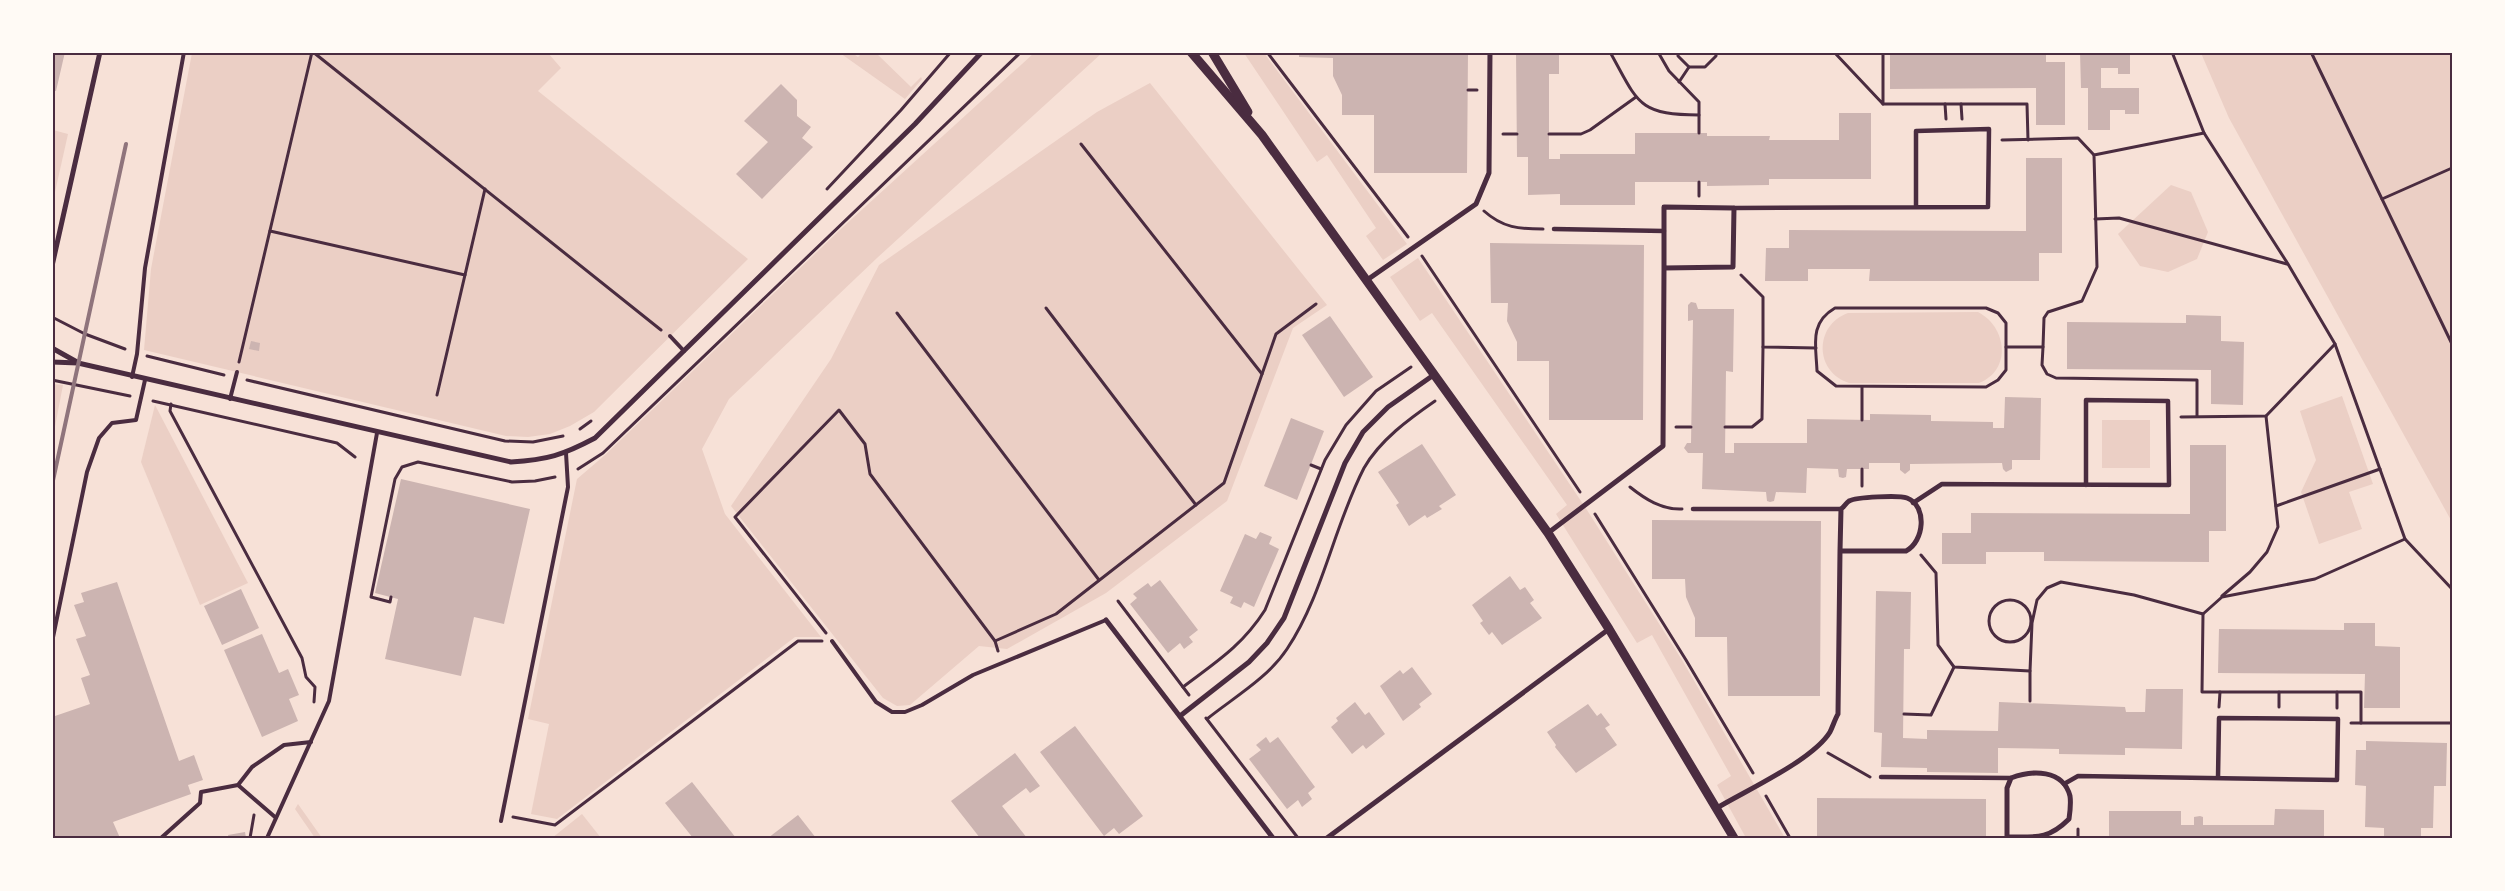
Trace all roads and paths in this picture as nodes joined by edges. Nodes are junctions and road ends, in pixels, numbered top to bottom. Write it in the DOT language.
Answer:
graph roads {
  1 [pos="100,52"];
  2 [pos="184,52"];
  3 [pos="313,52"];
  4 [pos="952,52"];
  5 [pos="982,52"];
  6 [pos="1021,52"];
  7 [pos="1191,52"];
  8 [pos="1212,52"];
  9 [pos="1267,52"];
  10 [pos="1490,52"];
  11 [pos="1610,52"];
  12 [pos="1658,52"];
  13 [pos="1678,52"];
  14 [pos="1716,52"];
  15 [pos="1834,52"];
  16 [pos="1883,52"];
  17 [pos="2172,52"];
  18 [pos="2311,52"];
  19 [pos="1013,59"];
  20 [pos="1689,67"];
  21 [pos="1679,82"];
  22 [pos="1636,98"];
  23 [pos="1883,104"];
  24 [pos="1699,115"];
  25 [pos="1699,133"];
  26 [pos="2204,133"];
  27 [pos="1507,134"];
  28 [pos="1517,134"];
  29 [pos="1549,134"];
  30 [pos="1262,136"];
  31 [pos="1988,140"];
  32 [pos="2028,140"];
  33 [pos="1081,144"];
  34 [pos="2094,155"];
  35 [pos="2452,168"];
  36 [pos="485,189"];
  37 [pos="821,196"];
  38 [pos="2382,199"];
  39 [pos="1476,204"];
  40 [pos="1916,207"];
  41 [pos="1734,208"];
  42 [pos="2095,220"];
  43 [pos="1554,229"];
  44 [pos="1664,231"];
  45 [pos="270,232"];
  46 [pos="1415,245"];
  47 [pos="2288,264"];
  48 [pos="52,266"];
  49 [pos="1734,267"];
  50 [pos="1664,268"];
  51 [pos="465,275"];
  52 [pos="1367,280"];
  53 [pos="1316,304"];
  54 [pos="1046,308"];
  55 [pos="897,313"];
  56 [pos="52,317"];
  57 [pos="670,336"];
  58 [pos="2451,338"];
  59 [pos="2334,344"];
  60 [pos="2452,344"];
  61 [pos="1762,347"];
  62 [pos="2006,347"];
  63 [pos="2042,347"];
  64 [pos="52,348"];
  65 [pos="1816,348"];
  66 [pos="684,352"];
  67 [pos="137,354"];
  68 [pos="1424,358"];
  69 [pos="52,362"];
  70 [pos="78,363"];
  71 [pos="237,372"];
  72 [pos="1263,374"];
  73 [pos="1435,374"];
  74 [pos="132,377"];
  75 [pos="236,378"];
  76 [pos="52,380"];
  77 [pos="144,380"];
  78 [pos="1862,387"];
  79 [pos="1448,391"];
  80 [pos="436,395"];
  81 [pos="140,398"];
  82 [pos="230,399"];
  83 [pos="171,404"];
  84 [pos="2197,416"];
  85 [pos="2266,416"];
  86 [pos="2168,417"];
  87 [pos="593,419"];
  88 [pos="1862,420"];
  89 [pos="1679,426"];
  90 [pos="1692,427"];
  91 [pos="1725,427"];
  92 [pos="573,432"];
  93 [pos="377,433"];
  94 [pos="567,435"];
  95 [pos="566,454"];
  96 [pos="355,457"];
  97 [pos="1311,465"];
  98 [pos="1321,469"];
  99 [pos="2380,469"];
  100 [pos="1620,479"];
  101 [pos="2086,485"];
  102 [pos="1588,503"];
  103 [pos="1913,503"];
  104 [pos="1196,505"];
  105 [pos="2276,506"];
  106 [pos="1693,509"];
  107 [pos="1841,509"];
  108 [pos="1675,510"];
  109 [pos="1548,533"];
  110 [pos="2405,539"];
  111 [pos="1915,547"];
  112 [pos="1840,551"];
  113 [pos="1099,580"];
  114 [pos="2452,589"];
  115 [pos="2222,597"];
  116 [pos="1118,601"];
  117 [pos="2203,614"];
  118 [pos="1106,620"];
  119 [pos="2032,623"];
  120 [pos="1609,629"];
  121 [pos="995,641"];
  122 [pos="52,642"];
  123 [pos="832,642"];
  124 [pos="1001,664"];
  125 [pos="1954,667"];
  126 [pos="2030,671"];
  127 [pos="1183,687"];
  128 [pos="2030,702"];
  129 [pos="1195,704"];
  130 [pos="313,710"];
  131 [pos="1904,714"];
  132 [pos="1180,716"];
  133 [pos="1207,719"];
  134 [pos="2361,723"];
  135 [pos="2452,723"];
  136 [pos="2338,724"];
  137 [pos="311,742"];
  138 [pos="1817,747"];
  139 [pos="1868,777"];
  140 [pos="1881,777"];
  141 [pos="2011,778"];
  142 [pos="2218,778"];
  143 [pos="1759,783"];
  144 [pos="238,784"];
  145 [pos="2064,784"];
  146 [pos="256,800"];
  147 [pos="1717,808"];
  148 [pos="502,815"];
  149 [pos="275,817"];
  150 [pos="501,821"];
  151 [pos="161,838"];
  152 [pos="250,838"];
  153 [pos="267,838"];
  154 [pos="1273,838"];
  155 [pos="1298,838"];
  156 [pos="1328,838"];
  157 [pos="1734,838"];
  158 [pos="1790,838"];
  159 [pos="2007,838"];
  1 -- 48 [label="street"];
  2 -- 67 [label="lane"];
  3 -- 36 [label="path"];
  3 -- 45 [label="path"];
  4 -- 37 [label="path"];
  5 -- 66 [label="street"];
  6 -- 19 [label="path"];
  7 -- 30 [label="street"];
  8 -- 30 [label="street"];
  9 -- 46 [label="path"];
  10 -- 39 [label="street"];
  11 -- 22 [label="path"];
  12 -- 21 [label="path"];
  13 -- 20 [label="path"];
  14 -- 20 [label="path"];
  15 -- 23 [label="path"];
  16 -- 23 [label="path"];
  17 -- 26 [label="path"];
  18 -- 38 [label="path"];
  20 -- 21 [label="path"];
  21 -- 24 [label="path"];
  22 -- 24 [label="path"];
  22 -- 29 [label="path"];
  23 -- 32 [label="path"];
  24 -- 25 [label="path"];
  26 -- 34 [label="path"];
  26 -- 47 [label="path"];
  27 -- 28 [label="path"];
  30 -- 52 [label="street"];
  31 -- 32 [label="path"];
  31 -- 40 [label="street"];
  31 -- 40 [label="street"];
  32 -- 34 [label="path"];
  33 -- 72 [label="path"];
  34 -- 42 [label="path"];
  35 -- 38 [label="path"];
  36 -- 51 [label="path"];
  36 -- 57 [label="path"];
  38 -- 58 [label="path"];
  39 -- 43 [label="path"];
  39 -- 46 [label="street"];
  40 -- 41 [label="street"];
  41 -- 44 [label="street"];
  41 -- 49 [label="street"];
  42 -- 47 [label="path"];
  42 -- 63 [label="path"];
  43 -- 44 [label="street"];
  44 -- 50 [label="street"];
  45 -- 51 [label="path"];
  45 -- 71 [label="path"];
  46 -- 52 [label="street"];
  46 -- 102 [label="path"];
  47 -- 59 [label="path"];
  49 -- 50 [label="street"];
  49 -- 61 [label="path"];
  50 -- 100 [label="street"];
  51 -- 80 [label="path"];
  52 -- 68 [label="street"];
  53 -- 72 [label="path"];
  54 -- 104 [label="path"];
  55 -- 113 [label="path"];
  56 -- 67 [label="path"];
  57 -- 66 [label="lane"];
  58 -- 60 [label="path"];
  59 -- 85 [label="path"];
  59 -- 99 [label="path"];
  61 -- 65 [label="path"];
  61 -- 91 [label="path"];
  62 -- 63 [label="path"];
  62 -- 65 [label="path"];
  62 -- 78 [label="path"];
  63 -- 84 [label="path"];
  64 -- 70 [label="street"];
  65 -- 78 [label="path"];
  66 -- 95 [label="street"];
  67 -- 74 [label="lane"];
  67 -- 75 [label="path"];
  68 -- 73 [label="street"];
  68 -- 98 [label="path"];
  69 -- 70 [label="street"];
  70 -- 74 [label="street"];
  71 -- 75 [label="lane"];
  72 -- 104 [label="path"];
  73 -- 79 [label="street"];
  73 -- 129 [label="street"];
  74 -- 77 [label="street"];
  75 -- 82 [label="lane"];
  75 -- 94 [label="path"];
  76 -- 81 [label="path"];
  77 -- 81 [label="lane"];
  77 -- 82 [label="street"];
  78 -- 88 [label="path"];
  79 -- 109 [label="street"];
  79 -- 133 [label="path"];
  81 -- 83 [label="path"];
  81 -- 122 [label="lane"];
  82 -- 93 [label="street"];
  83 -- 96 [label="path"];
  83 -- 130 [label="path"];
  84 -- 85 [label="path"];
  84 -- 86 [label="path"];
  85 -- 105 [label="path"];
  86 -- 101 [label="street"];
  86 -- 101 [label="street"];
  87 -- 92 [label="path"];
  89 -- 90 [label="path"];
  93 -- 95 [label="street"];
  93 -- 137 [label="lane"];
  95 -- 148 [label="lane"];
  97 -- 98 [label="path"];
  98 -- 127 [label="path"];
  99 -- 105 [label="path"];
  99 -- 110 [label="path"];
  100 -- 102 [label="street"];
  100 -- 108 [label="path"];
  101 -- 103 [label="street"];
  102 -- 109 [label="street"];
  102 -- 143 [label="path"];
  103 -- 107 [label="street"];
  103 -- 111 [label="street"];
  104 -- 113 [label="path"];
  105 -- 115 [label="path"];
  106 -- 107 [label="street"];
  107 -- 112 [label="street"];
  109 -- 120 [label="street"];
  110 -- 114 [label="path"];
  110 -- 115 [label="path"];
  111 -- 112 [label="street"];
  111 -- 125 [label="path"];
  112 -- 138 [label="street"];
  113 -- 121 [label="path"];
  115 -- 117 [label="path"];
  116 -- 127 [label="path"];
  117 -- 119 [label="path"];
  117 -- 134 [label="path"];
  118 -- 124 [label="lane"];
  118 -- 132 [label="street"];
  119 -- 119 [label="path"];
  119 -- 126 [label="path"];
  120 -- 147 [label="street"];
  120 -- 156 [label="street"];
  121 -- 123 [label="path"];
  121 -- 124 [label="path"];
  123 -- 124 [label="lane"];
  123 -- 148 [label="path"];
  125 -- 126 [label="path"];
  125 -- 131 [label="path"];
  126 -- 128 [label="path"];
  127 -- 129 [label="path"];
  129 -- 132 [label="street"];
  129 -- 133 [label="path"];
  132 -- 154 [label="street"];
  133 -- 155 [label="path"];
  134 -- 135 [label="path"];
  134 -- 136 [label="path"];
  136 -- 142 [label="street"];
  136 -- 142 [label="street"];
  137 -- 144 [label="lane"];
  137 -- 149 [label="lane"];
  138 -- 139 [label="path"];
  138 -- 143 [label="street"];
  140 -- 141 [label="street"];
  141 -- 145 [label="street"];
  141 -- 159 [label="street"];
  142 -- 145 [label="street"];
  143 -- 147 [label="street"];
  143 -- 158 [label="path"];
  144 -- 146 [label="lane"];
  144 -- 151 [label="lane"];
  145 -- 159 [label="street"];
  146 -- 149 [label="lane"];
  146 -- 152 [label="path"];
  147 -- 157 [label="street"];
  148 -- 150 [label="lane"];
  149 -- 153 [label="lane"];
}
